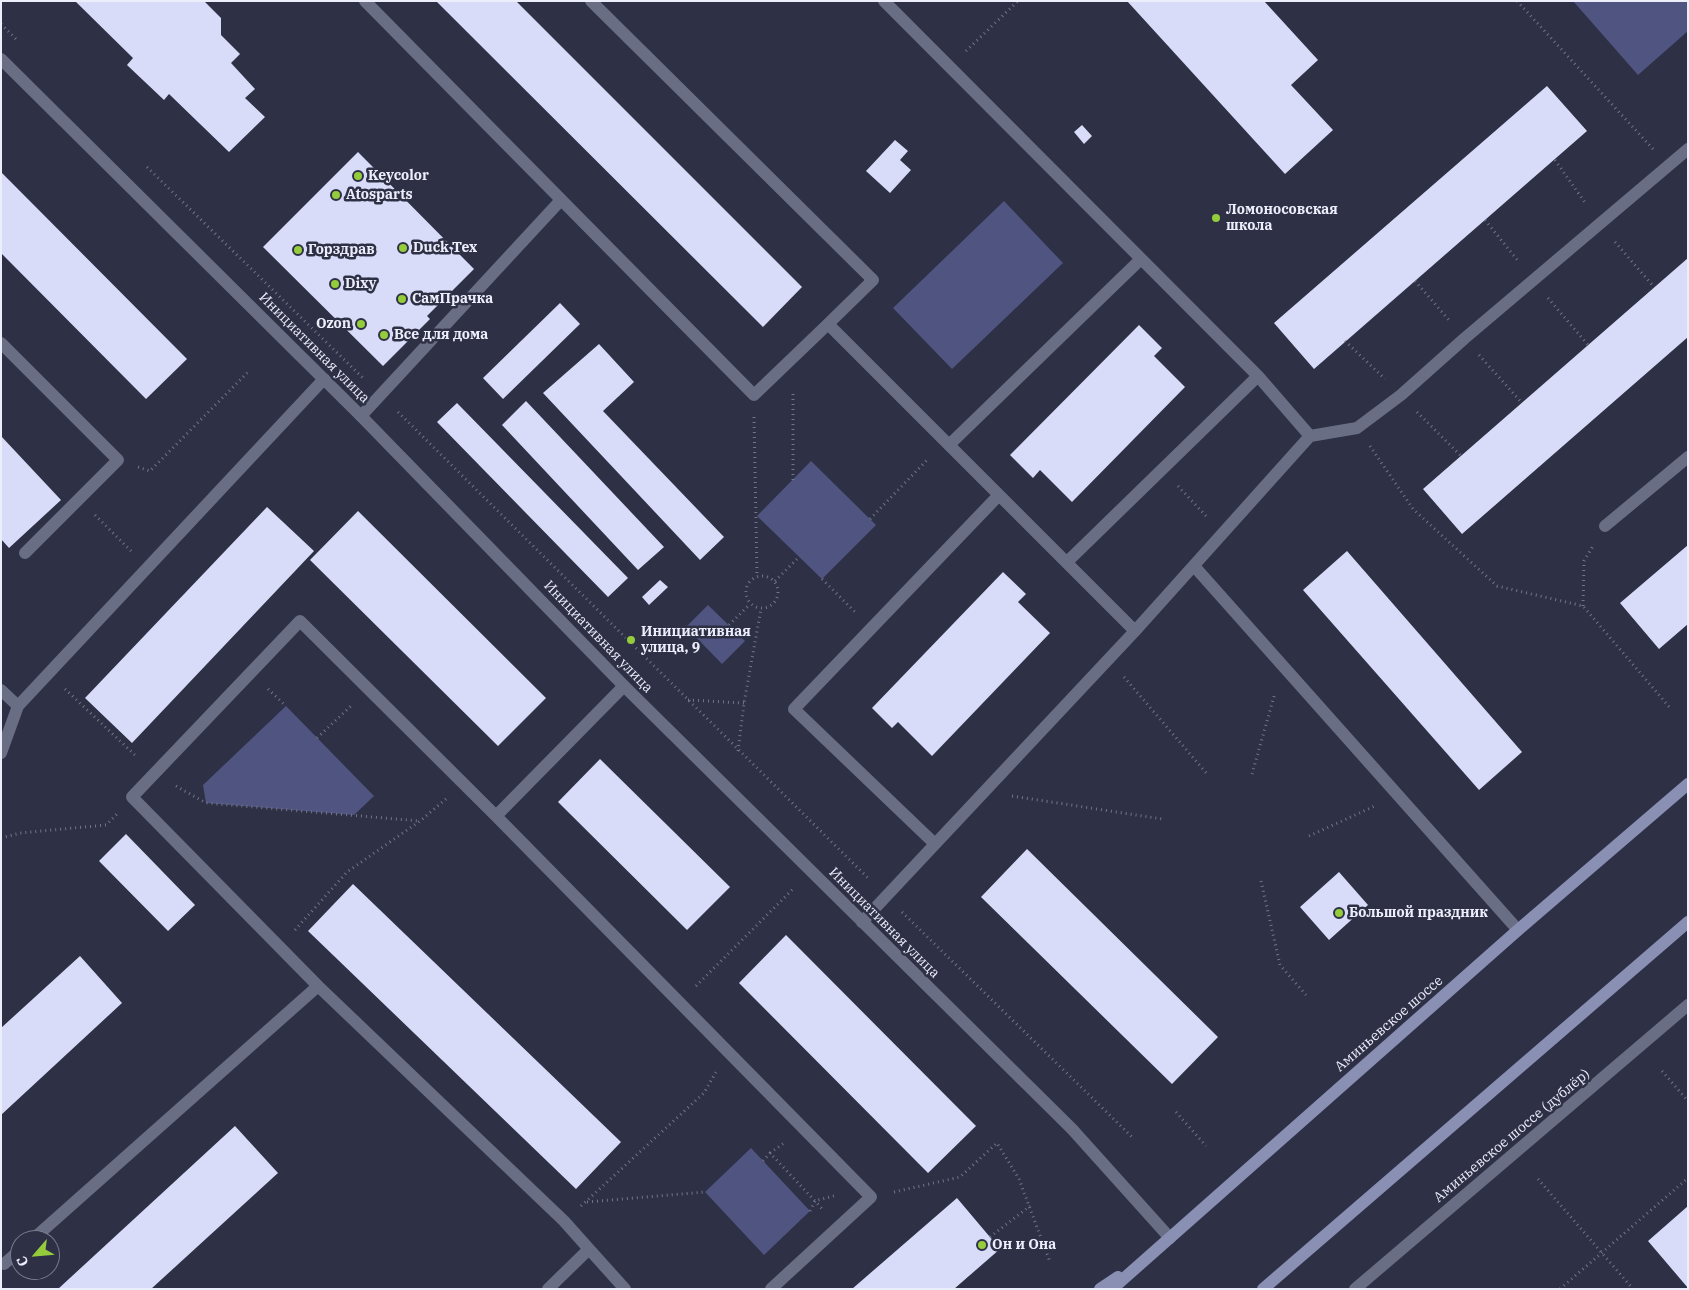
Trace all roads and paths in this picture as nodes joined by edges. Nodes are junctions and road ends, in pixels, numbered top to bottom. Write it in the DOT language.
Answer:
graph roads {
  1 [pos="365,1"];
  2 [pos="591,1"];
  3 [pos="884,1"];
  4 [pos="1018,1"];
  5 [pos="1517,1"];
  6 [pos="1,24"];
  7 [pos="22,45"];
  8 [pos="1,58"];
  9 [pos="949,67"];
  10 [pos="1688,148"];
  11 [pos="141,161"];
  12 [pos="1668,165"];
  13 [pos="561,200"];
  14 [pos="1141,259"];
  15 [pos="828,324"];
  16 [pos="1346,341"];
  17 [pos="1,343"];
  18 [pos="793,357"];
  19 [pos="250,370"];
  20 [pos="1258,376"];
  21 [pos="324,379"];
  22 [pos="1401,395"];
  23 [pos="381,396"];
  24 [pos="754,396"];
  25 [pos="361,416"];
  26 [pos="1357,428"];
  27 [pos="1310,436"];
  28 [pos="948,443"];
  29 [pos="1461,456"];
  30 [pos="1688,457"];
  31 [pos="138,467"];
  32 [pos="1162,469"];
  33 [pos="792,480"];
  34 [pos="999,495"];
  35 [pos="79,499"];
  36 [pos="870,519"];
  37 [pos="1605,526"];
  38 [pos="1223,534"];
  39 [pos="120,540"];
  40 [pos="25,553"];
  41 [pos="799,557"];
  42 [pos="1067,562"];
  43 [pos="1194,566"];
  44 [pos="757,576"];
  45 [pos="822,579"];
  46 [pos="775,581"];
  47 [pos="750,604"];
  48 [pos="1583,606"];
  49 [pos="761,609"];
  50 [pos="729,625"];
  51 [pos="872,628"];
  52 [pos="1135,631"];
  53 [pos="1108,660"];
  54 [pos="1282,666"];
  55 [pos="49,673"];
  56 [pos="624,686"];
  57 [pos="1,690"];
  58 [pos="686,700"];
  59 [pos="744,703"];
  60 [pos="18,706"];
  61 [pos="351,706"];
  62 [pos="1671,709"];
  63 [pos="317,738"];
  64 [pos="738,751"];
  65 [pos="1,753"];
  66 [pos="154,773"];
  67 [pos="1252,774"];
  68 [pos="1208,775"];
  69 [pos="1688,784"];
  70 [pos="985,792"];
  71 [pos="1398,795"];
  72 [pos="132,797"];
  73 [pos="443,802"];
  74 [pos="496,816"];
  75 [pos="1162,819"];
  76 [pos="420,821"];
  77 [pos="1309,836"];
  78 [pos="1,838"];
  79 [pos="935,844"];
  80 [pos="811,871"];
  81 [pos="1261,881"];
  82 [pos="886,896"];
  83 [pos="862,922"];
  84 [pos="1688,922"];
  85 [pos="1518,930"];
  86 [pos="279,947"];
  87 [pos="318,986"];
  88 [pos="1306,995"];
  89 [pos="680,1003"];
  90 [pos="1688,1005"];
  91 [pos="1662,1071"];
  92 [pos="704,1093"];
  93 [pos="1688,1101"];
  94 [pos="1176,1112"];
  95 [pos="1132,1137"];
  96 [pos="1206,1146"];
  97 [pos="763,1161"];
  98 [pos="1538,1178"];
  99 [pos="1688,1178"];
  100 [pos="862,1187"];
  101 [pos="704,1192"];
  102 [pos="871,1197"];
  103 [pos="586,1202"];
  104 [pos="815,1202"];
  105 [pos="1030,1206"];
  106 [pos="810,1211"];
  107 [pos="564,1221"];
  108 [pos="43,1230"];
  109 [pos="990,1237"];
  110 [pos="1170,1238"];
  111 [pos="589,1249"];
  112 [pos="1602,1252"];
  113 [pos="10,1259"];
  114 [pos="1143,1261"];
  115 [pos="1050,1262"];
  116 [pos="4,1264"];
  117 [pos="548,1289"];
  118 [pos="625,1289"];
  119 [pos="771,1289"];
  120 [pos="1100,1289"];
  121 [pos="1112,1289"];
  122 [pos="1263,1289"];
  123 [pos="1356,1289"];
  124 [pos="1560,1289"];
  125 [pos="1633,1289"];
  1 -- 13 [label="street"];
  2 -- 15 [label="street"];
  3 -- 9 [label="street"];
  4 -- 9 [label="path"];
  5 -- 12 [label="path"];
  6 -- 7 [label="path"];
  8 -- 21 [label="street, Инициативная улица"];
  9 -- 14 [label="street"];
  10 -- 12 [label="street"];
  11 -- 23 [label="path"];
  12 -- 22 [label="street"];
  13 -- 23 [label="street"];
  13 -- 24 [label="street"];
  14 -- 20 [label="street"];
  14 -- 28 [label="street"];
  15 -- 18 [label="street"];
  15 -- 28 [label="street"];
  16 -- 22 [label="path"];
  17 -- 35 [label="street"];
  18 -- 24 [label="street"];
  18 -- 33 [label="path"];
  19 -- 31 [label="path"];
  20 -- 27 [label="street"];
  20 -- 32 [label="street"];
  21 -- 25 [label="street, Инициативная улица"];
  21 -- 55 [label="street"];
  22 -- 26 [label="street"];
  22 -- 29 [label="path"];
  23 -- 25 [label="street"];
  23 -- 58 [label="path"];
  24 -- 44 [label="path"];
  25 -- 56 [label="street, Инициативная улица"];
  26 -- 27 [label="street"];
  26 -- 48 [label="path"];
  27 -- 38 [label="street"];
  28 -- 34 [label="street"];
  28 -- 36 [label="path"];
  30 -- 37 [label="street"];
  32 -- 38 [label="path"];
  32 -- 42 [label="street"];
  34 -- 42 [label="street"];
  34 -- 51 [label="street"];
  35 -- 39 [label="path"];
  35 -- 40 [label="street"];
  37 -- 48 [label="path"];
  38 -- 43 [label="street"];
  41 -- 46 [label="path"];
  42 -- 52 [label="street"];
  43 -- 52 [label="street"];
  43 -- 54 [label="street"];
  44 -- 46 [label="path"];
  44 -- 47 [label="path"];
  45 -- 51 [label="path"];
  46 -- 49 [label="path"];
  47 -- 49 [label="path"];
  47 -- 50 [label="path"];
  48 -- 62 [label="path"];
  49 -- 59 [label="path"];
  51 -- 79 [label="street"];
  52 -- 53 [label="street"];
  53 -- 68 [label="path"];
  53 -- 70 [label="street"];
  54 -- 67 [label="path"];
  54 -- 71 [label="street"];
  55 -- 60 [label="street"];
  55 -- 66 [label="path"];
  56 -- 74 [label="street"];
  56 -- 80 [label="street, Инициативная улица"];
  57 -- 60 [label="street"];
  58 -- 59 [label="path"];
  58 -- 64 [label="path"];
  59 -- 64 [label="path"];
  60 -- 65 [label="street"];
  61 -- 63 [label="path"];
  64 -- 82 [label="path"];
  66 -- 72 [label="street"];
  66 -- 74 [label="street"];
  66 -- 76 [label="path"];
  69 -- 85 [label="main road, Аминьевское шоссе"];
  70 -- 75 [label="path"];
  70 -- 79 [label="street"];
  71 -- 77 [label="path"];
  71 -- 85 [label="street"];
  72 -- 78 [label="path"];
  72 -- 86 [label="street"];
  73 -- 76 [label="path"];
  74 -- 89 [label="street"];
  76 -- 86 [label="path"];
  79 -- 82 [label="street"];
  80 -- 83 [label="street, Инициативная улица"];
  80 -- 89 [label="path"];
  81 -- 88 [label="path"];
  82 -- 83 [label="street"];
  82 -- 95 [label="path"];
  83 -- 110 [label="street, Инициативная улица"];
  84 -- 122 [label="main road"];
  85 -- 110 [label="main road, Аминьевское шоссе"];
  86 -- 87 [label="street"];
  87 -- 107 [label="street"];
  87 -- 108 [label="street"];
  89 -- 100 [label="street"];
  90 -- 123 [label="street, Аминьевское шоссе (дублёр)"];
  91 -- 93 [label="path"];
  92 -- 103 [label="path"];
  94 -- 96 [label="path"];
  97 -- 104 [label="path"];
  98 -- 112 [label="path"];
  99 -- 112 [label="path"];
  100 -- 102 [label="street"];
  100 -- 104 [label="path"];
  101 -- 103 [label="path"];
  102 -- 105 [label="path"];
  102 -- 119 [label="street"];
  103 -- 107 [label="path"];
  104 -- 106 [label="path"];
  105 -- 109 [label="path"];
  105 -- 115 [label="path"];
  107 -- 111 [label="street"];
  110 -- 114 [label="main road, Аминьевское шоссе"];
  111 -- 117 [label="street"];
  111 -- 118 [label="street"];
  112 -- 124 [label="path"];
  112 -- 125 [label="path"];
  113 -- 116 [label="street"];
  114 -- 120 [label="main road"];
  114 -- 121 [label="main road, Аминьевское шоссе"];
}
